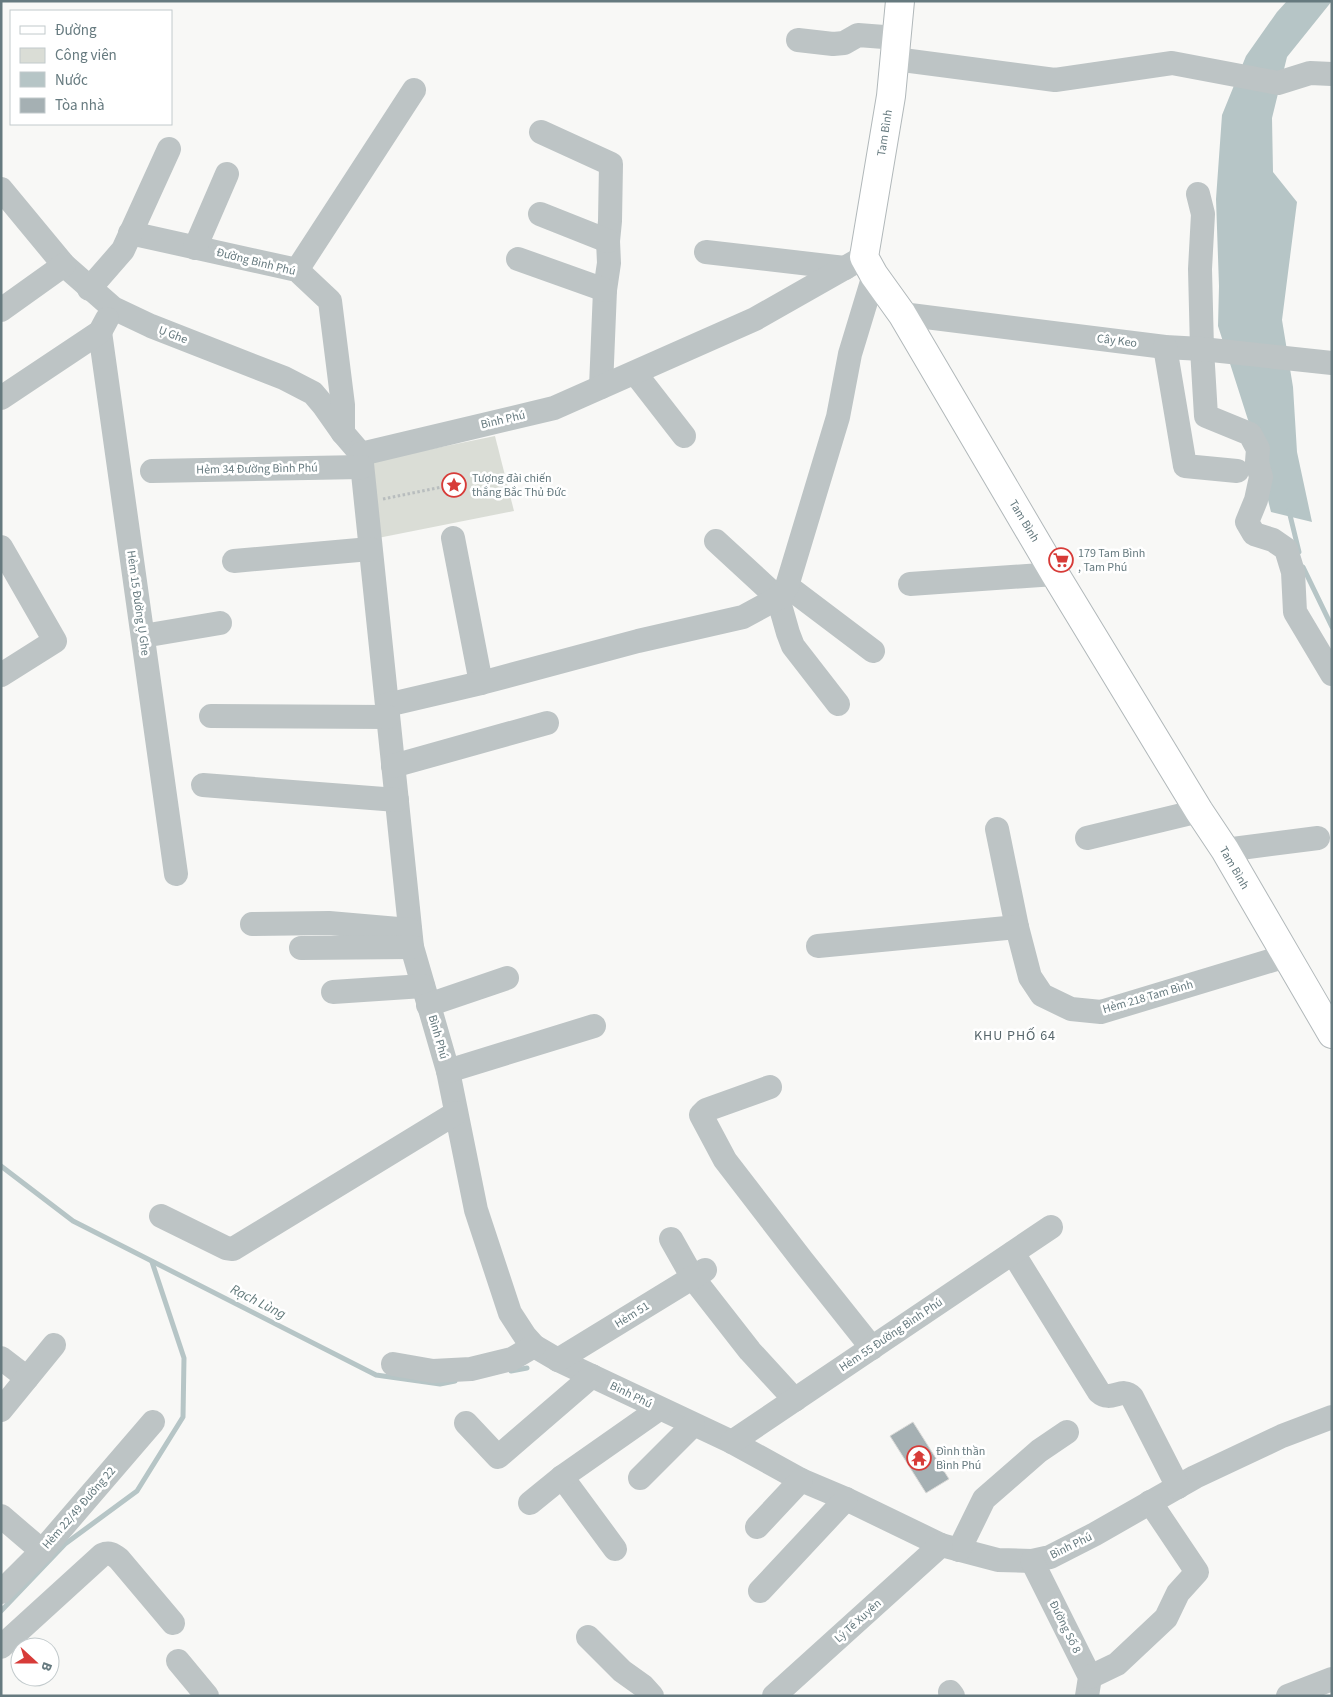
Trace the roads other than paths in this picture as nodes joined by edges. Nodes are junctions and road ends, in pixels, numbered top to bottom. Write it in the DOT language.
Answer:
graph roads {
  1 [pos="900,1"];
  2 [pos="798,40"];
  3 [pos="896,48"];
  4 [pos="1332,74"];
  5 [pos="414,90"];
  6 [pos="541,132"];
  7 [pos="169,149"];
  8 [pos="227,174"];
  9 [pos="1,188"];
  10 [pos="1198,194"];
  11 [pos="540,214"];
  12 [pos="130,233"];
  13 [pos="608,241"];
  14 [pos="195,248"];
  15 [pos="706,252"];
  16 [pos="518,258"];
  17 [pos="64,265"];
  18 [pos="861,267"];
  19 [pos="297,270"];
  20 [pos="89,289"];
  21 [pos="605,290"];
  22 [pos="113,308"];
  23 [pos="1,310"];
  24 [pos="902,314"];
  25 [pos="100,332"];
  26 [pos="1165,347"];
  27 [pos="1202,349"];
  28 [pos="1332,363"];
  29 [pos="635,373"];
  30 [pos="601,388"];
  31 [pos="1,398"];
  32 [pos="343,433"];
  33 [pos="684,436"];
  34 [pos="362,460"];
  35 [pos="152,471"];
  36 [pos="1237,471"];
  37 [pos="453,538"];
  38 [pos="716,541"];
  39 [pos="1,547"];
  40 [pos="370,549"];
  41 [pos="234,561"];
  42 [pos="1055,574"];
  43 [pos="910,584"];
  44 [pos="783,592"];
  45 [pos="220,623"];
  46 [pos="142,636"];
  47 [pos="873,651"];
  48 [pos="1332,674"];
  49 [pos="1,675"];
  50 [pos="482,683"];
  51 [pos="838,704"];
  52 [pos="387,711"];
  53 [pos="211,716"];
  54 [pos="547,723"];
  55 [pos="393,766"];
  56 [pos="203,785"];
  57 [pos="397,800"];
  58 [pos="1199,811"];
  59 [pos="997,828"];
  60 [pos="1087,838"];
  61 [pos="1318,838"];
  62 [pos="1225,850"];
  63 [pos="176,874"];
  64 [pos="252,924"];
  65 [pos="1017,927"];
  66 [pos="411,939"];
  67 [pos="818,946"];
  68 [pos="301,948"];
  69 [pos="1286,956"];
  70 [pos="507,978"];
  71 [pos="333,992"];
  72 [pos="426,995"];
  73 [pos="594,1026"];
  74 [pos="1332,1034"];
  75 [pos="448,1072"];
  76 [pos="770,1087"];
  77 [pos="456,1113"];
  78 [pos="161,1216"];
  79 [pos="1051,1227"];
  80 [pos="671,1239"];
  81 [pos="1013,1253"];
  82 [pos="699,1274"];
  83 [pos="54,1345"];
  84 [pos="534,1346"];
  85 [pos="872,1348"];
  86 [pos="1,1358"];
  87 [pos="558,1360"];
  88 [pos="393,1364"];
  89 [pos="592,1376"];
  90 [pos="27,1378"];
  91 [pos="795,1400"];
  92 [pos="659,1409"];
  93 [pos="1,1410"];
  94 [pos="1332,1417"];
  95 [pos="153,1422"];
  96 [pos="466,1424"];
  97 [pos="693,1425"];
  98 [pos="1067,1432"];
  99 [pos="732,1442"];
  100 [pos="562,1477"];
  101 [pos="640,1478"];
  102 [pos="801,1480"];
  103 [pos="1178,1487"];
  104 [pos="846,1499"];
  105 [pos="1150,1502"];
  106 [pos="530,1503"];
  107 [pos="1,1516"];
  108 [pos="757,1527"];
  109 [pos="950,1548"];
  110 [pos="615,1549"];
  111 [pos="42,1550"];
  112 [pos="1032,1561"];
  113 [pos="760,1591"];
  114 [pos="1,1592"];
  115 [pos="173,1623"];
  116 [pos="588,1637"];
  117 [pos="1,1646"];
  118 [pos="178,1662"];
  119 [pos="1332,1679"];
  120 [pos="1088,1687"];
  121 [pos="207,1696"];
  122 [pos="652,1696"];
  123 [pos="774,1696"];
  124 [pos="1288,1696"];
  1 -- 3 [label="main road, Tam Bình"];
  2 -- 3 [label="street"];
  3 -- 4 [label="street"];
  3 -- 18 [label="main road, Tam Bình"];
  5 -- 19 [label="street"];
  6 -- 13 [label="street"];
  7 -- 12 [label="street"];
  8 -- 14 [label="street"];
  9 -- 17 [label="street, Ụ Ghe"];
  10 -- 27 [label="street"];
  11 -- 13 [label="street"];
  12 -- 14 [label="street, Đường Bình Phú"];
  12 -- 20 [label="street"];
  13 -- 21 [label="street"];
  14 -- 19 [label="street, Đường Bình Phú"];
  15 -- 18 [label="street"];
  16 -- 21 [label="street"];
  17 -- 20 [label="street, Ụ Ghe"];
  17 -- 23 [label="street"];
  18 -- 24 [label="main road, Tam Bình"];
  18 -- 29 [label="street, Bình Phú"];
  18 -- 44 [label="street"];
  19 -- 32 [label="street, Đường Bình Phú"];
  20 -- 22 [label="street, Ụ Ghe"];
  21 -- 30 [label="street"];
  22 -- 25 [label="street"];
  22 -- 32 [label="street, Ụ Ghe"];
  24 -- 26 [label="street, Cây Keo"];
  24 -- 42 [label="main road, Tam Bình"];
  25 -- 31 [label="street"];
  25 -- 46 [label="street, Hẻm 15 Đường Ụ Ghe"];
  26 -- 27 [label="street, Cây Keo"];
  26 -- 36 [label="street"];
  27 -- 28 [label="street, Cây Keo"];
  27 -- 48 [label="street"];
  29 -- 30 [label="street, Bình Phú"];
  29 -- 33 [label="street"];
  30 -- 34 [label="street, Bình Phú"];
  32 -- 34 [label="street, Ụ Ghe"];
  34 -- 35 [label="street, Hẻm 34 Đường Bình Phú"];
  34 -- 40 [label="street, Bình Phú"];
  37 -- 50 [label="street"];
  38 -- 44 [label="street"];
  39 -- 49 [label="street"];
  40 -- 41 [label="street"];
  40 -- 52 [label="street, Bình Phú"];
  42 -- 43 [label="street"];
  42 -- 58 [label="main road, Tam Bình"];
  44 -- 47 [label="street"];
  44 -- 50 [label="street"];
  44 -- 51 [label="street"];
  45 -- 46 [label="street"];
  46 -- 63 [label="street, Hẻm 15 Đường Ụ Ghe"];
  50 -- 52 [label="street"];
  52 -- 53 [label="street"];
  52 -- 55 [label="street, Bình Phú"];
  54 -- 55 [label="street"];
  55 -- 57 [label="street, Bình Phú"];
  56 -- 57 [label="street"];
  57 -- 66 [label="street, Bình Phú"];
  58 -- 60 [label="street"];
  58 -- 62 [label="main road, Tam Bình"];
  59 -- 65 [label="street, Hẻm 218 Tam Bình"];
  61 -- 62 [label="street"];
  62 -- 69 [label="main road, Tam Bình"];
  64 -- 66 [label="street"];
  65 -- 67 [label="street"];
  65 -- 69 [label="street, Hẻm 218 Tam Bình"];
  66 -- 68 [label="street"];
  66 -- 72 [label="street, Bình Phú"];
  69 -- 74 [label="main road, Tam Bình"];
  70 -- 72 [label="street"];
  71 -- 72 [label="street"];
  72 -- 75 [label="street, Bình Phú"];
  73 -- 75 [label="street"];
  75 -- 77 [label="street, Bình Phú"];
  76 -- 85 [label="street"];
  77 -- 78 [label="street"];
  77 -- 84 [label="street, Bình Phú"];
  79 -- 81 [label="street, Hẻm 55 Đường Bình Phú"];
  80 -- 82 [label="street"];
  81 -- 85 [label="street, Hẻm 55 Đường Bình Phú"];
  81 -- 103 [label="street"];
  82 -- 87 [label="street, Hẻm 51"];
  82 -- 91 [label="street"];
  83 -- 90 [label="street"];
  84 -- 87 [label="street, Bình Phú"];
  84 -- 88 [label="street"];
  85 -- 91 [label="street, Hẻm 55 Đường Bình Phú"];
  86 -- 90 [label="street"];
  87 -- 89 [label="street, Bình Phú"];
  89 -- 92 [label="street, Bình Phú"];
  89 -- 96 [label="street"];
  90 -- 93 [label="street"];
  91 -- 99 [label="street, Hẻm 55 Đường Bình Phú"];
  92 -- 97 [label="street, Bình Phú"];
  92 -- 100 [label="street"];
  94 -- 103 [label="street, Bình Phú"];
  95 -- 111 [label="street, Hẻm 22/49 Đường 22"];
  97 -- 99 [label="street, Bình Phú"];
  97 -- 101 [label="street"];
  98 -- 109 [label="street"];
  99 -- 102 [label="street, Bình Phú"];
  100 -- 106 [label="street"];
  100 -- 110 [label="street"];
  102 -- 104 [label="street, Bình Phú"];
  102 -- 108 [label="street"];
  103 -- 105 [label="street, Bình Phú"];
  104 -- 109 [label="street, Bình Phú"];
  104 -- 113 [label="street"];
  105 -- 112 [label="street, Bình Phú"];
  105 -- 120 [label="street"];
  107 -- 111 [label="street"];
  109 -- 112 [label="street, Bình Phú"];
  109 -- 123 [label="street, Lý Tế Xuyên"];
  111 -- 114 [label="street, Hẻm 22/49 Đường 22"];
  112 -- 120 [label="street, Đường Số 8"];
  115 -- 117 [label="street"];
  116 -- 122 [label="street"];
  118 -- 121 [label="street"];
  119 -- 124 [label="street"];
}
